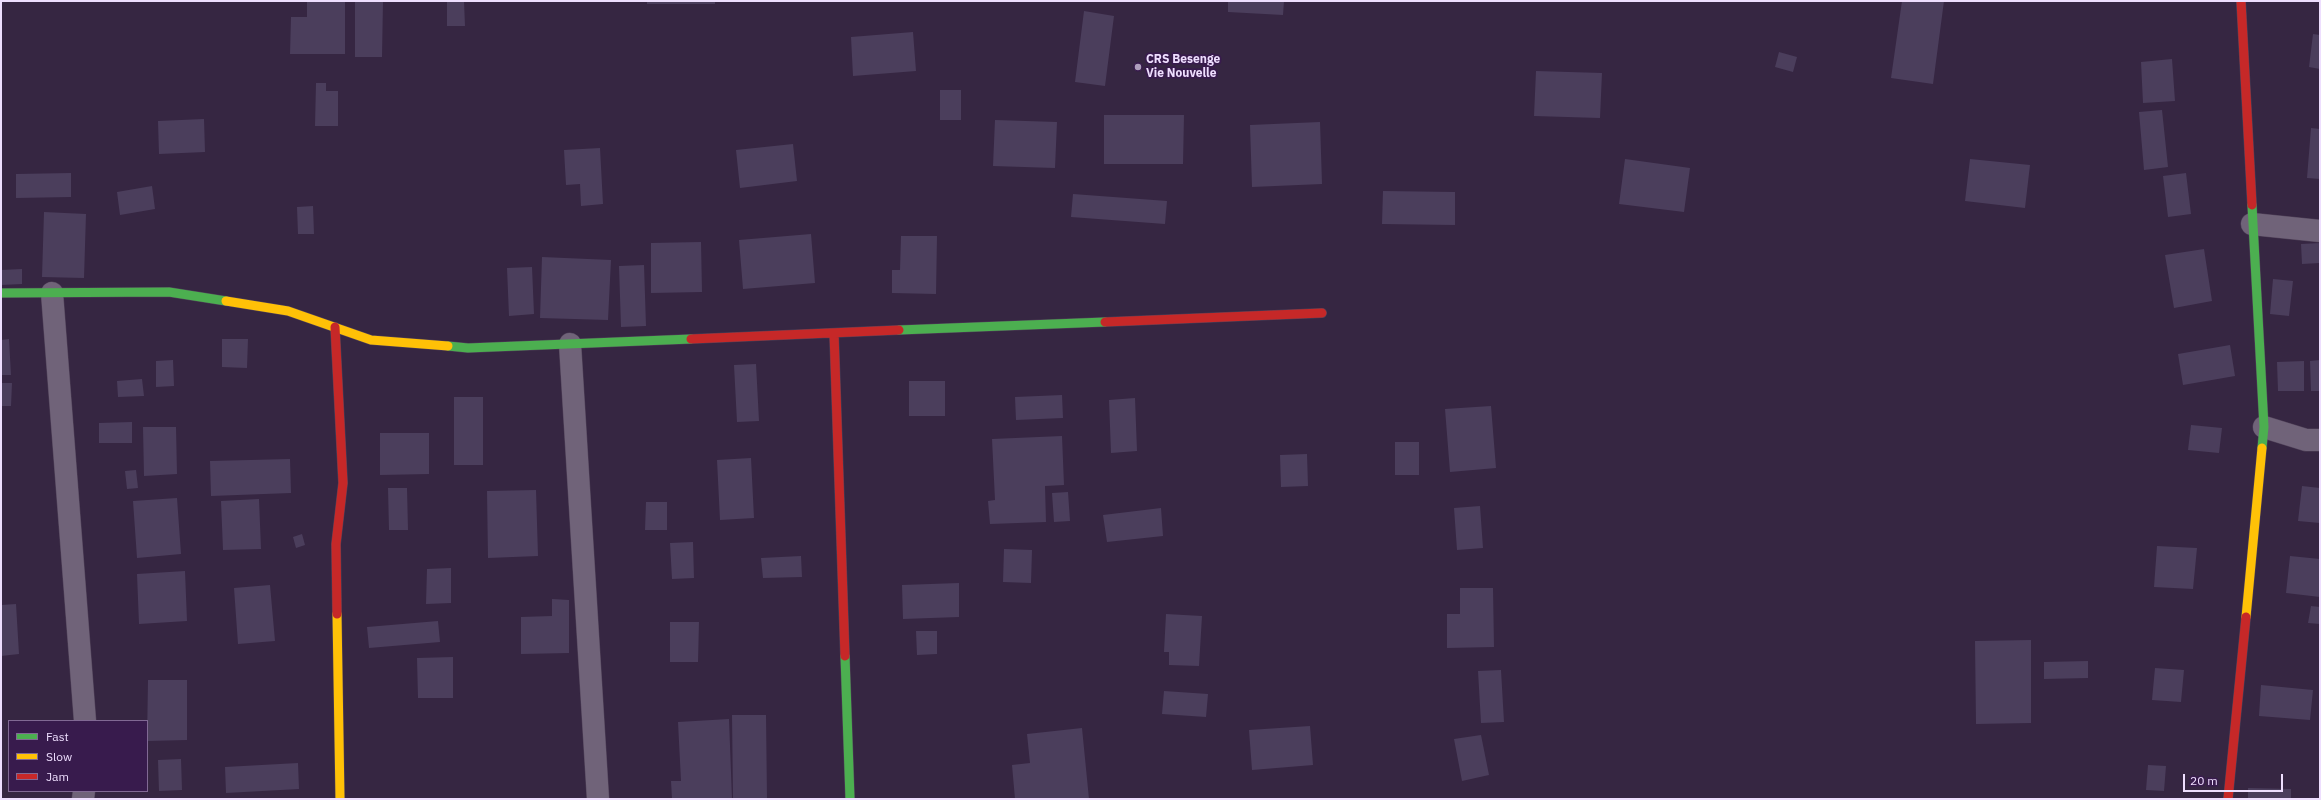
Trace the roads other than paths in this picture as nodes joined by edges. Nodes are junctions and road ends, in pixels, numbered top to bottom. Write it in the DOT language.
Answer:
graph roads {
  1 [pos="2241,1"];
  2 [pos="2252,224"];
  3 [pos="2320,231"];
  4 [pos="1,293"];
  5 [pos="52,293"];
  6 [pos="1322,313"];
  7 [pos="335,327"];
  8 [pos="834,333"];
  9 [pos="570,344"];
  10 [pos="2264,428"];
  11 [pos="2320,440"];
  12 [pos="84,720"];
  13 [pos="340,799"];
  14 [pos="598,799"];
  15 [pos="850,799"];
  16 [pos="2228,799"];
  1 -- 2 [label="street"];
  2 -- 3 [label="street"];
  2 -- 10 [label="street"];
  4 -- 5 [label="street"];
  5 -- 7 [label="street"];
  5 -- 12 [label="street"];
  6 -- 8 [label="street"];
  7 -- 9 [label="street"];
  7 -- 13 [label="street"];
  8 -- 9 [label="street"];
  8 -- 15 [label="street"];
  9 -- 14 [label="street"];
  10 -- 11 [label="street"];
  10 -- 16 [label="street"];
}
